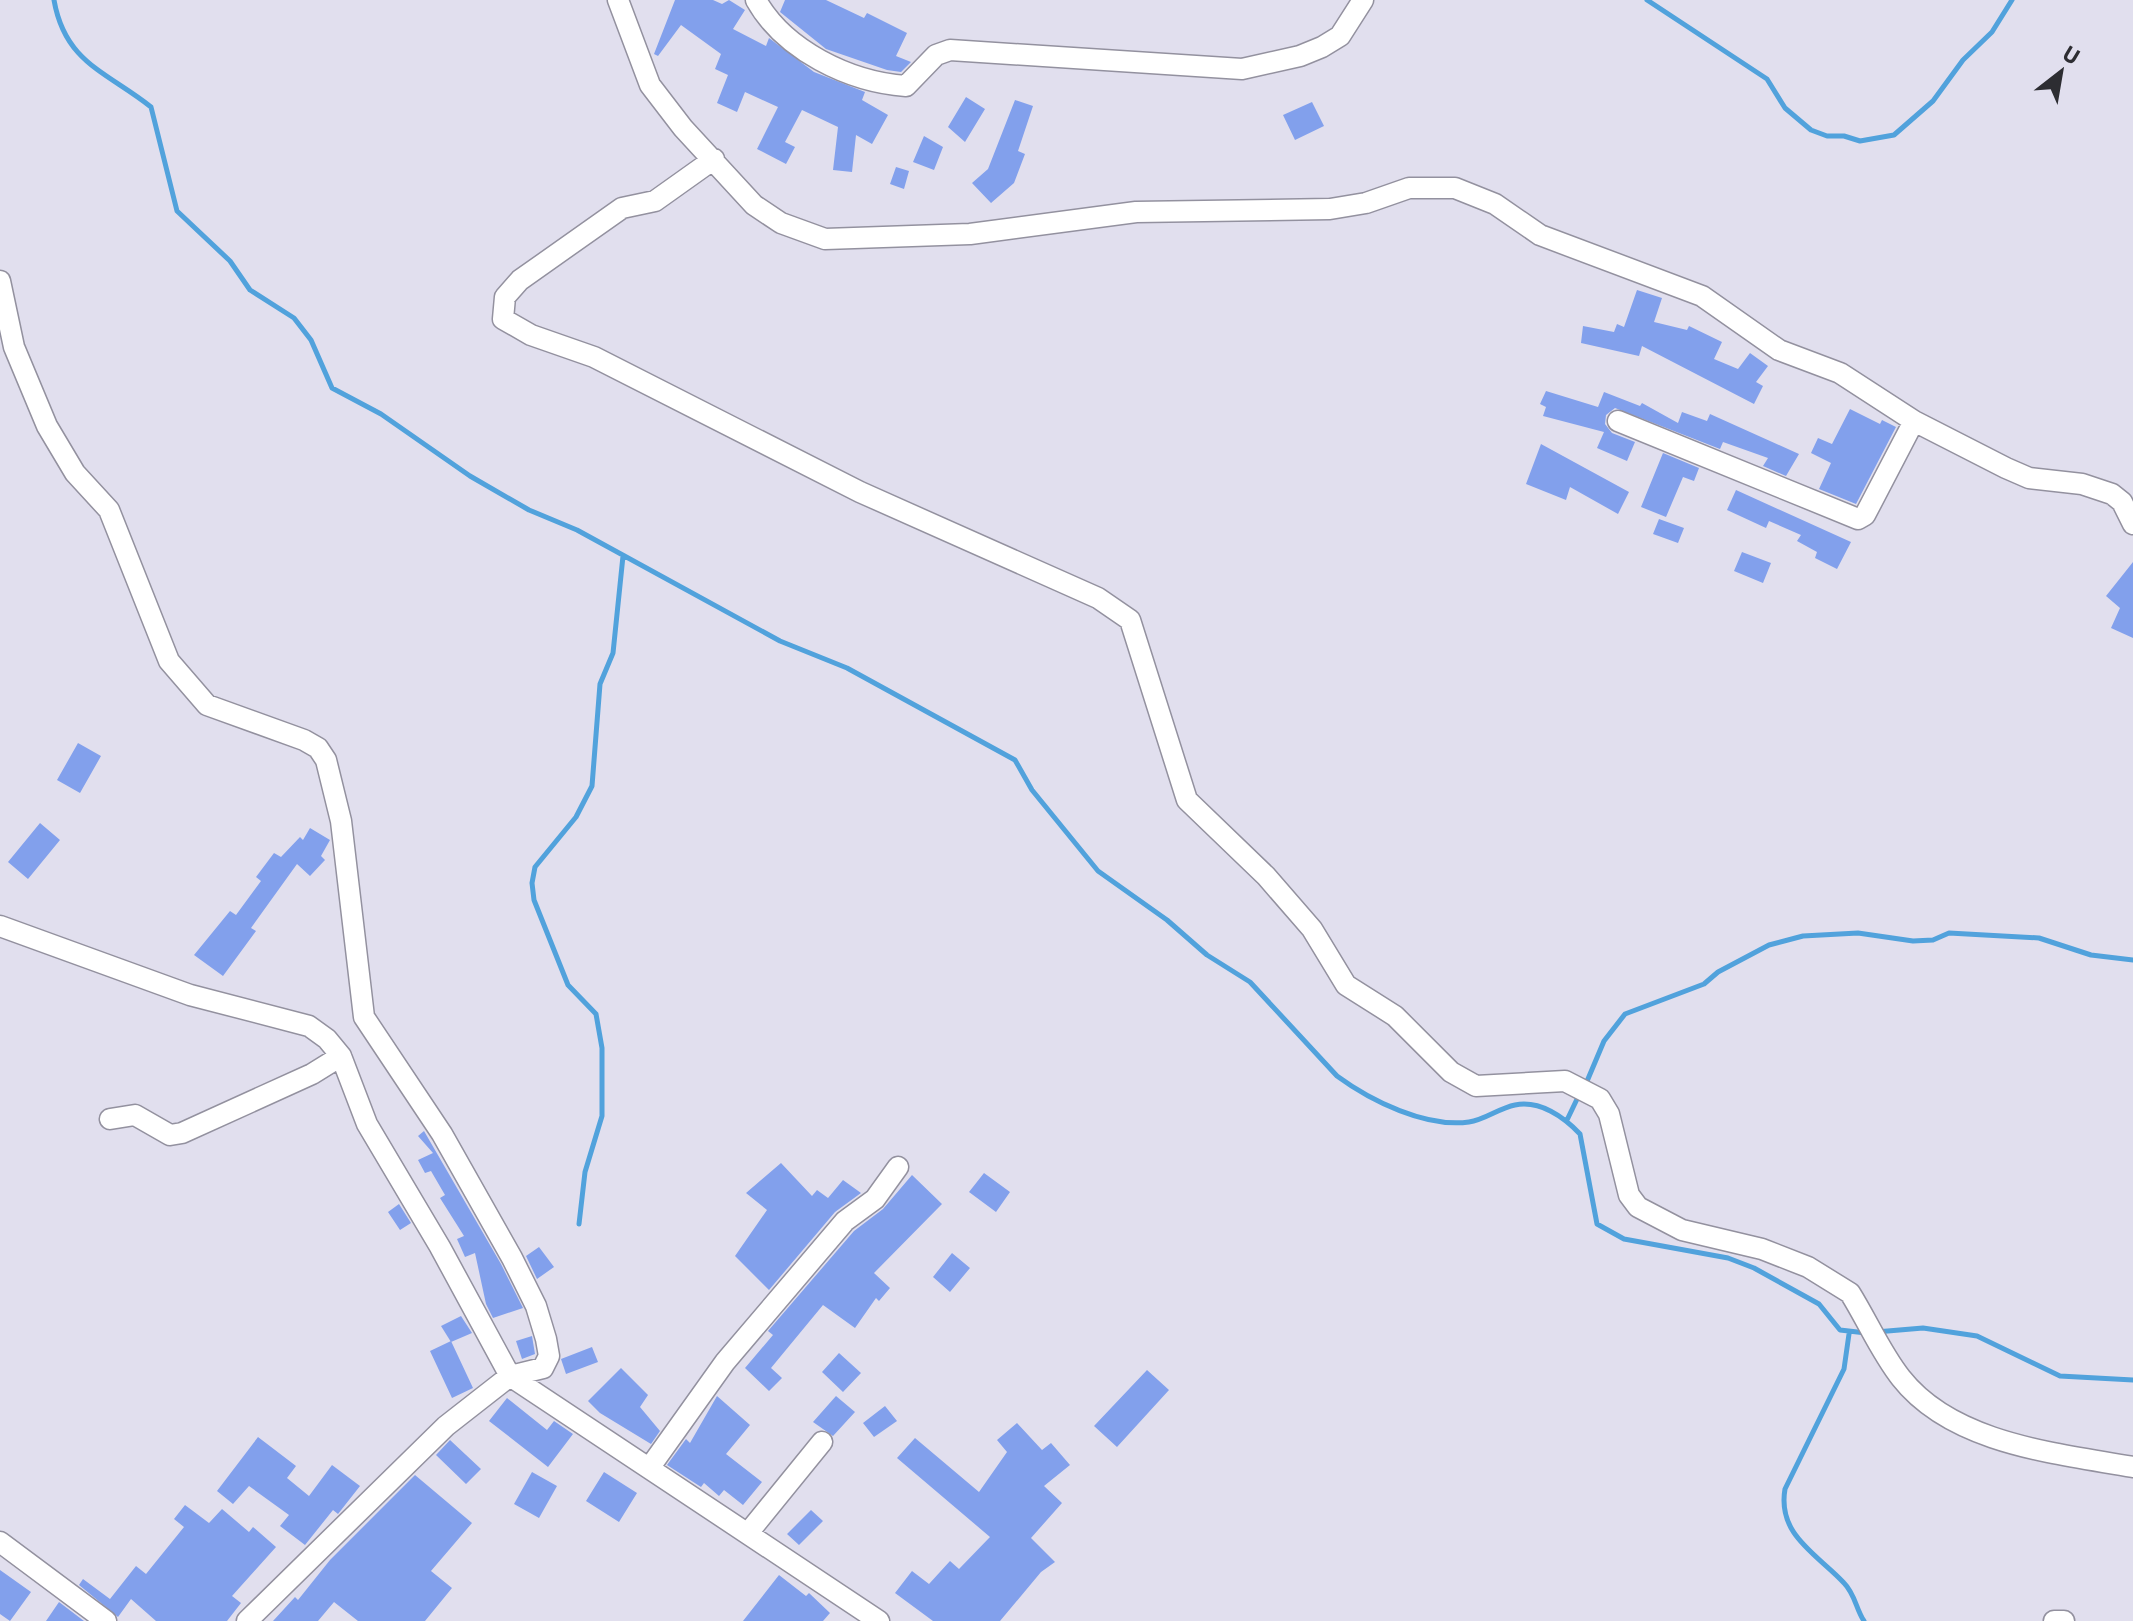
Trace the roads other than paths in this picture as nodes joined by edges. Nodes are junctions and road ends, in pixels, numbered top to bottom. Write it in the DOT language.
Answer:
graph roads {
  1 [pos="618,0"];
  2 [pos="756,0"];
  3 [pos="1363,0"];
  4 [pos="714,159"];
  5 [pos="0,281"];
  6 [pos="1618,421"];
  7 [pos="1914,421"];
  8 [pos="2133,524"];
  9 [pos="0,926"];
  10 [pos="341,1056"];
  11 [pos="110,1119"];
  12 [pos="898,1167"];
  13 [pos="510,1376"];
  14 [pos="822,1442"];
  15 [pos="650,1467"];
  16 [pos="2133,1467"];
  17 [pos="748,1533"];
  18 [pos="0,1542"];
  19 [pos="106,1621"];
  20 [pos="247,1621"];
  21 [pos="879,1621"];
  22 [pos="2054,1621"];
  23 [pos="2064,1621"];
  1 -- 4 [label="street"];
  2 -- 3 [label="street"];
  4 -- 7 [label="street"];
  4 -- 16 [label="street"];
  5 -- 13 [label="street"];
  6 -- 7 [label="street"];
  7 -- 8 [label="street"];
  9 -- 10 [label="street"];
  10 -- 11 [label="street"];
  10 -- 13 [label="street"];
  12 -- 15 [label="street"];
  13 -- 15 [label="street"];
  13 -- 20 [label="street"];
  14 -- 17 [label="street"];
  15 -- 17 [label="street"];
  17 -- 21 [label="street"];
  18 -- 19 [label="street"];
  22 -- 23 [label="street"];
}
